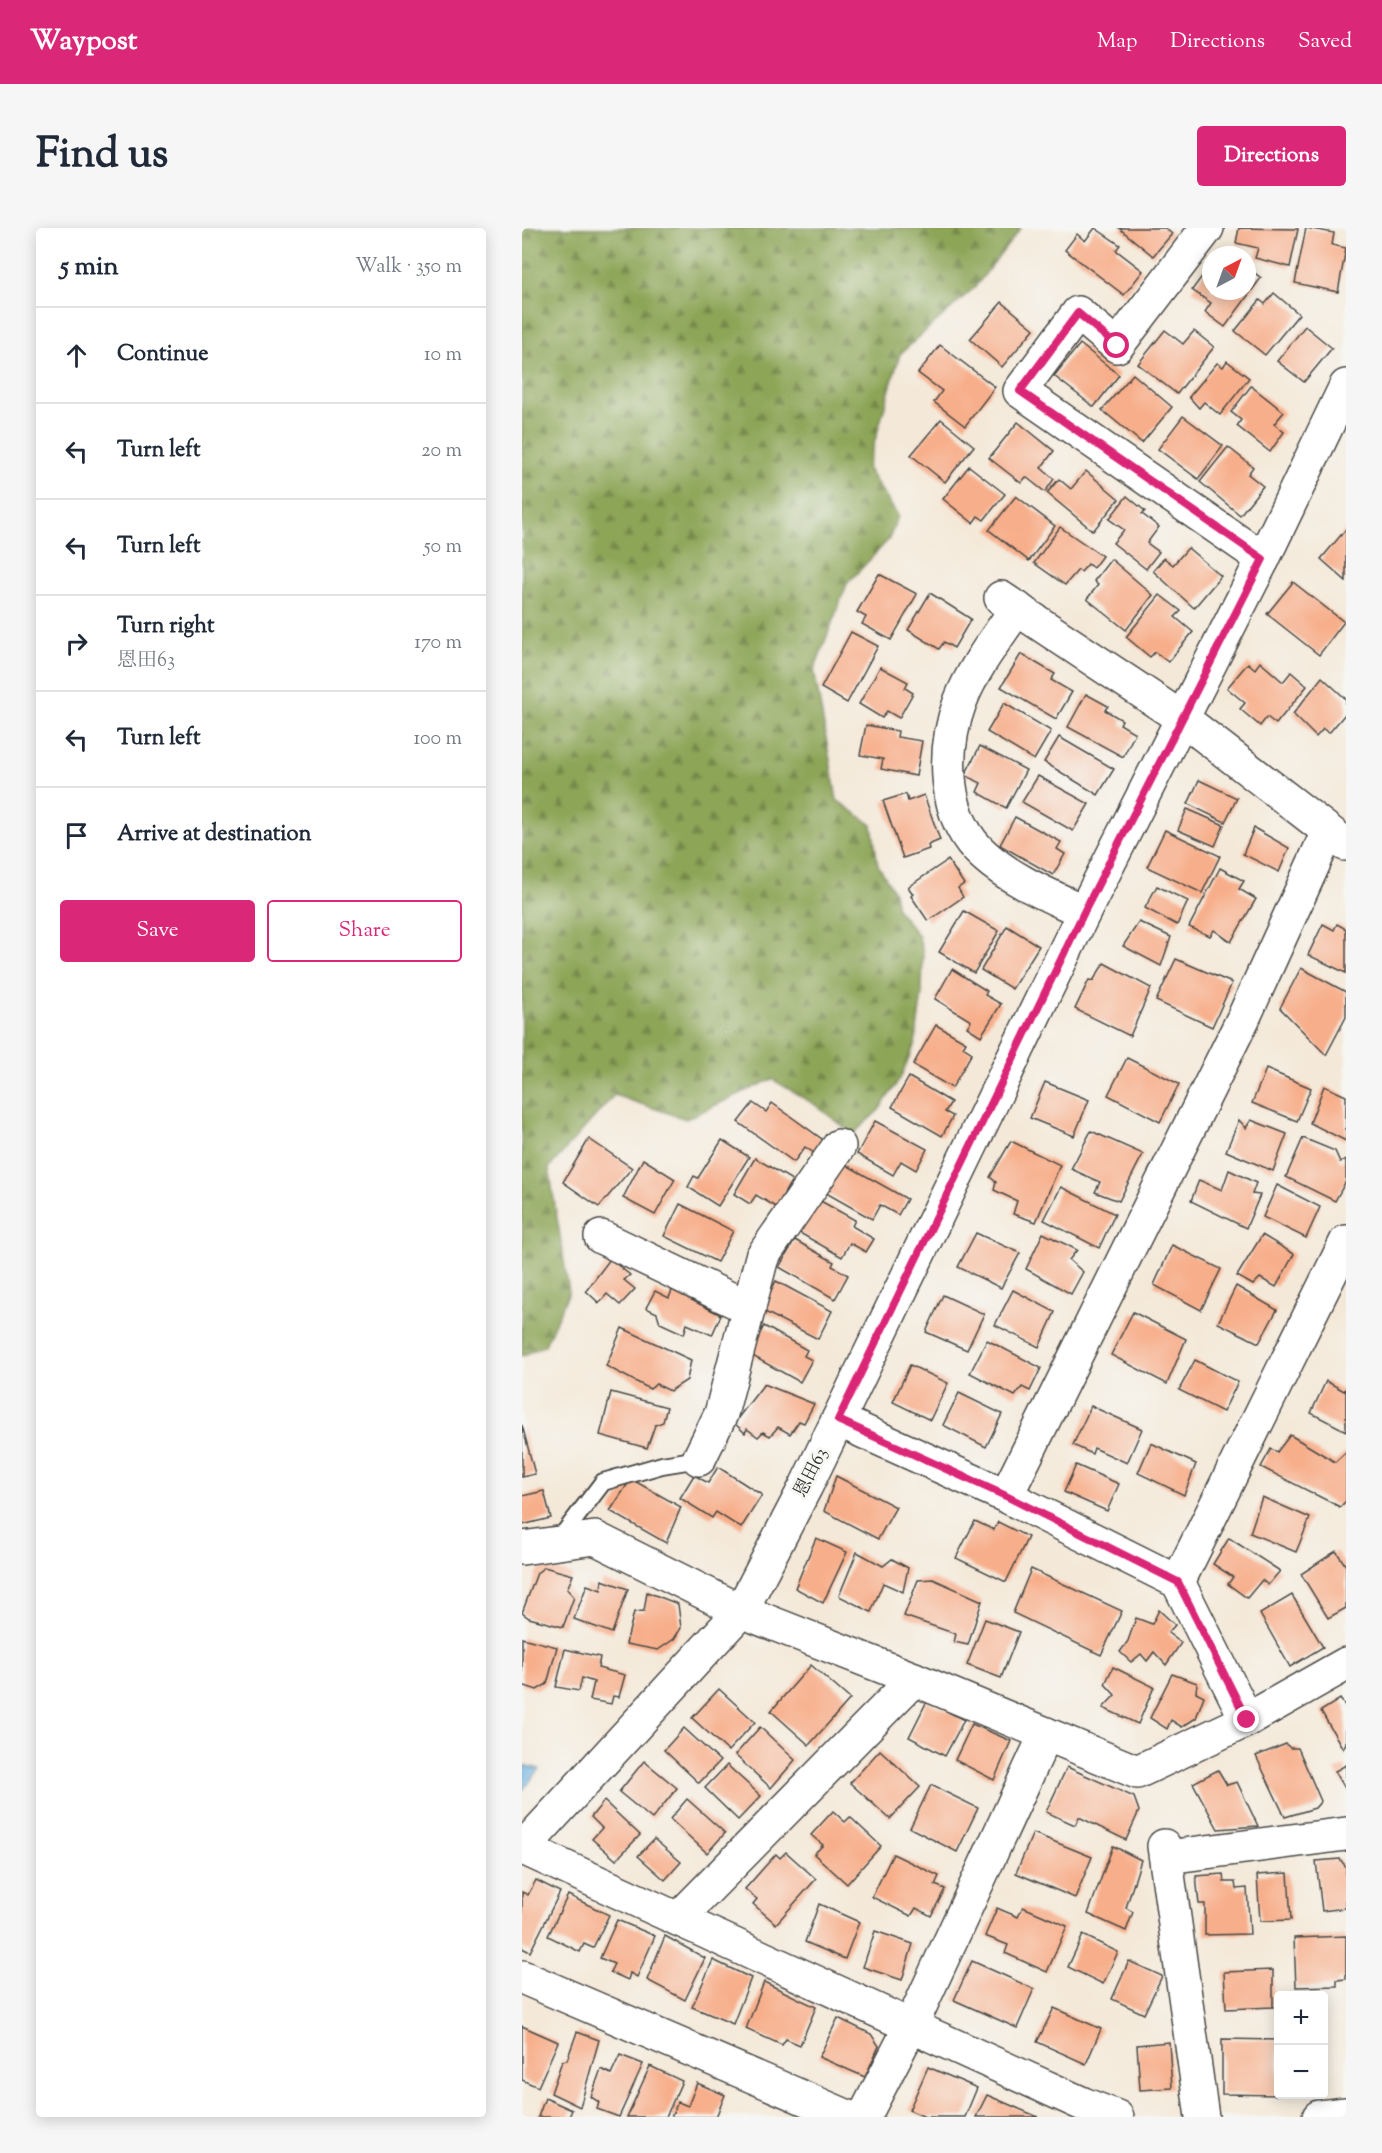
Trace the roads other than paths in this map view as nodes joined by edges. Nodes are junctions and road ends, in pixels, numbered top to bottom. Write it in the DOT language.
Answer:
graph roads {
  1 [pos="1207,228"];
  2 [pos="1346,386"];
  3 [pos="1263,559"];
  4 [pos="1182,719"];
  5 [pos="1337,838"];
  6 [pos="1084,912"];
  7 [pos="839,1146"];
  8 [pos="601,1237"];
  9 [pos="1346,1242"];
  10 [pos="749,1308"];
  11 [pos="838,1420"];
  12 [pos="699,1459"];
  13 [pos="1006,1496"];
  14 [pos="555,1544"];
  15 [pos="522,1548"];
  16 [pos="1178,1582"];
  17 [pos="741,1611"];
  18 [pos="1346,1664"];
  19 [pos="914,1679"];
  20 [pos="1247,1720"];
  21 [pos="1046,1734"];
  22 [pos="1346,1834"];
  23 [pos="523,1848"];
  24 [pos="678,1919"];
  25 [pos="522,1977"];
  26 [pos="911,2026"];
  27 [pos="1080,2111"];
  28 [pos="1346,2114"];
  29 [pos="848,2117"];
  30 [pos="864,2117"];
  31 [pos="1117,2117"];
  32 [pos="1202,2117"];
  33 [pos="1319,2117"];
  1 -- 3 [label="street"];
  2 -- 3 [label="street, 恩田63"];
  3 -- 4 [label="street, 恩田63 / 恩田63"];
  4 -- 5 [label="street"];
  4 -- 6 [label="street, 恩田63 / 恩田63"];
  4 -- 6 [label="street"];
  5 -- 13 [label="street"];
  6 -- 11 [label="street, 恩田63 / 恩田63"];
  7 -- 10 [label="street"];
  8 -- 10 [label="street"];
  9 -- 16 [label="street"];
  10 -- 12 [label="street"];
  11 -- 13 [label="street"];
  11 -- 17 [label="street, 恩田63 / 恩田63"];
  12 -- 14 [label="lane"];
  13 -- 16 [label="street"];
  14 -- 15 [label="street"];
  14 -- 17 [label="street"];
  16 -- 20 [label="street"];
  17 -- 19 [label="street"];
  17 -- 23 [label="street, 恩田63 / 恩田63"];
  18 -- 20 [label="street"];
  19 -- 21 [label="street"];
  19 -- 24 [label="street"];
  20 -- 21 [label="street"];
  21 -- 26 [label="street"];
  22 -- 32 [label="street"];
  23 -- 24 [label="street"];
  24 -- 26 [label="street"];
  25 -- 29 [label="street"];
  26 -- 27 [label="street"];
  26 -- 30 [label="street"];
  27 -- 31 [label="street"];
  28 -- 33 [label="street"];
}
